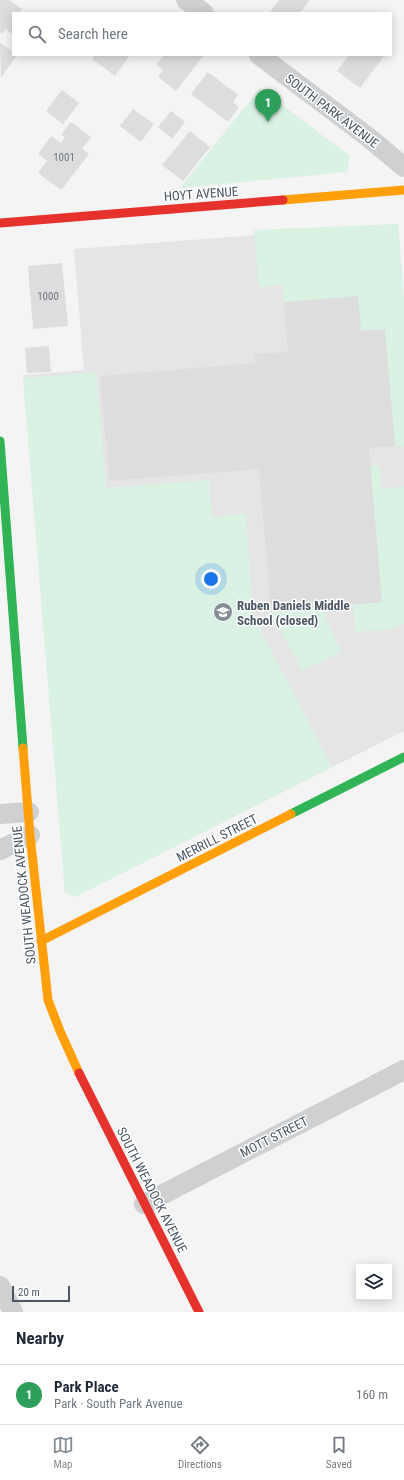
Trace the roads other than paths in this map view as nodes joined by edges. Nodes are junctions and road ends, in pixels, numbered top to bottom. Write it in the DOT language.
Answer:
graph roads {
  1 [pos="186,0"];
  2 [pos="203,12"];
  3 [pos="260,56"];
  4 [pos="404,167"];
  5 [pos="404,190"];
  6 [pos="0,224"];
  7 [pos="0,441"];
  8 [pos="3,518"];
  9 [pos="404,757"];
  10 [pos="29,812"];
  11 [pos="0,814"];
  12 [pos="30,835"];
  13 [pos="0,850"];
  14 [pos="41,941"];
  15 [pos="404,1070"];
  16 [pos="144,1204"];
  17 [pos="0,1286"];
  18 [pos="14,1312"];
  19 [pos="199,1312"];
  1 -- 2 [label="street"];
  3 -- 4 [label="street, SOUTH PARK AVENUE"];
  5 -- 6 [label="street, HOYT AVENUE"];
  7 -- 8 [label="street, SOUTH WEADOCK AVENUE"];
  8 -- 10 [label="street, SOUTH WEADOCK AVENUE"];
  9 -- 14 [label="street, MERRILL STREET"];
  10 -- 11 [label="street"];
  10 -- 12 [label="street, SOUTH WEADOCK AVENUE"];
  12 -- 13 [label="street"];
  12 -- 14 [label="street, SOUTH WEADOCK AVENUE"];
  14 -- 16 [label="street, SOUTH WEADOCK AVENUE"];
  15 -- 16 [label="street, MOTT STREET"];
  16 -- 19 [label="street, SOUTH WEADOCK AVENUE"];
  17 -- 18 [label="street"];
}
